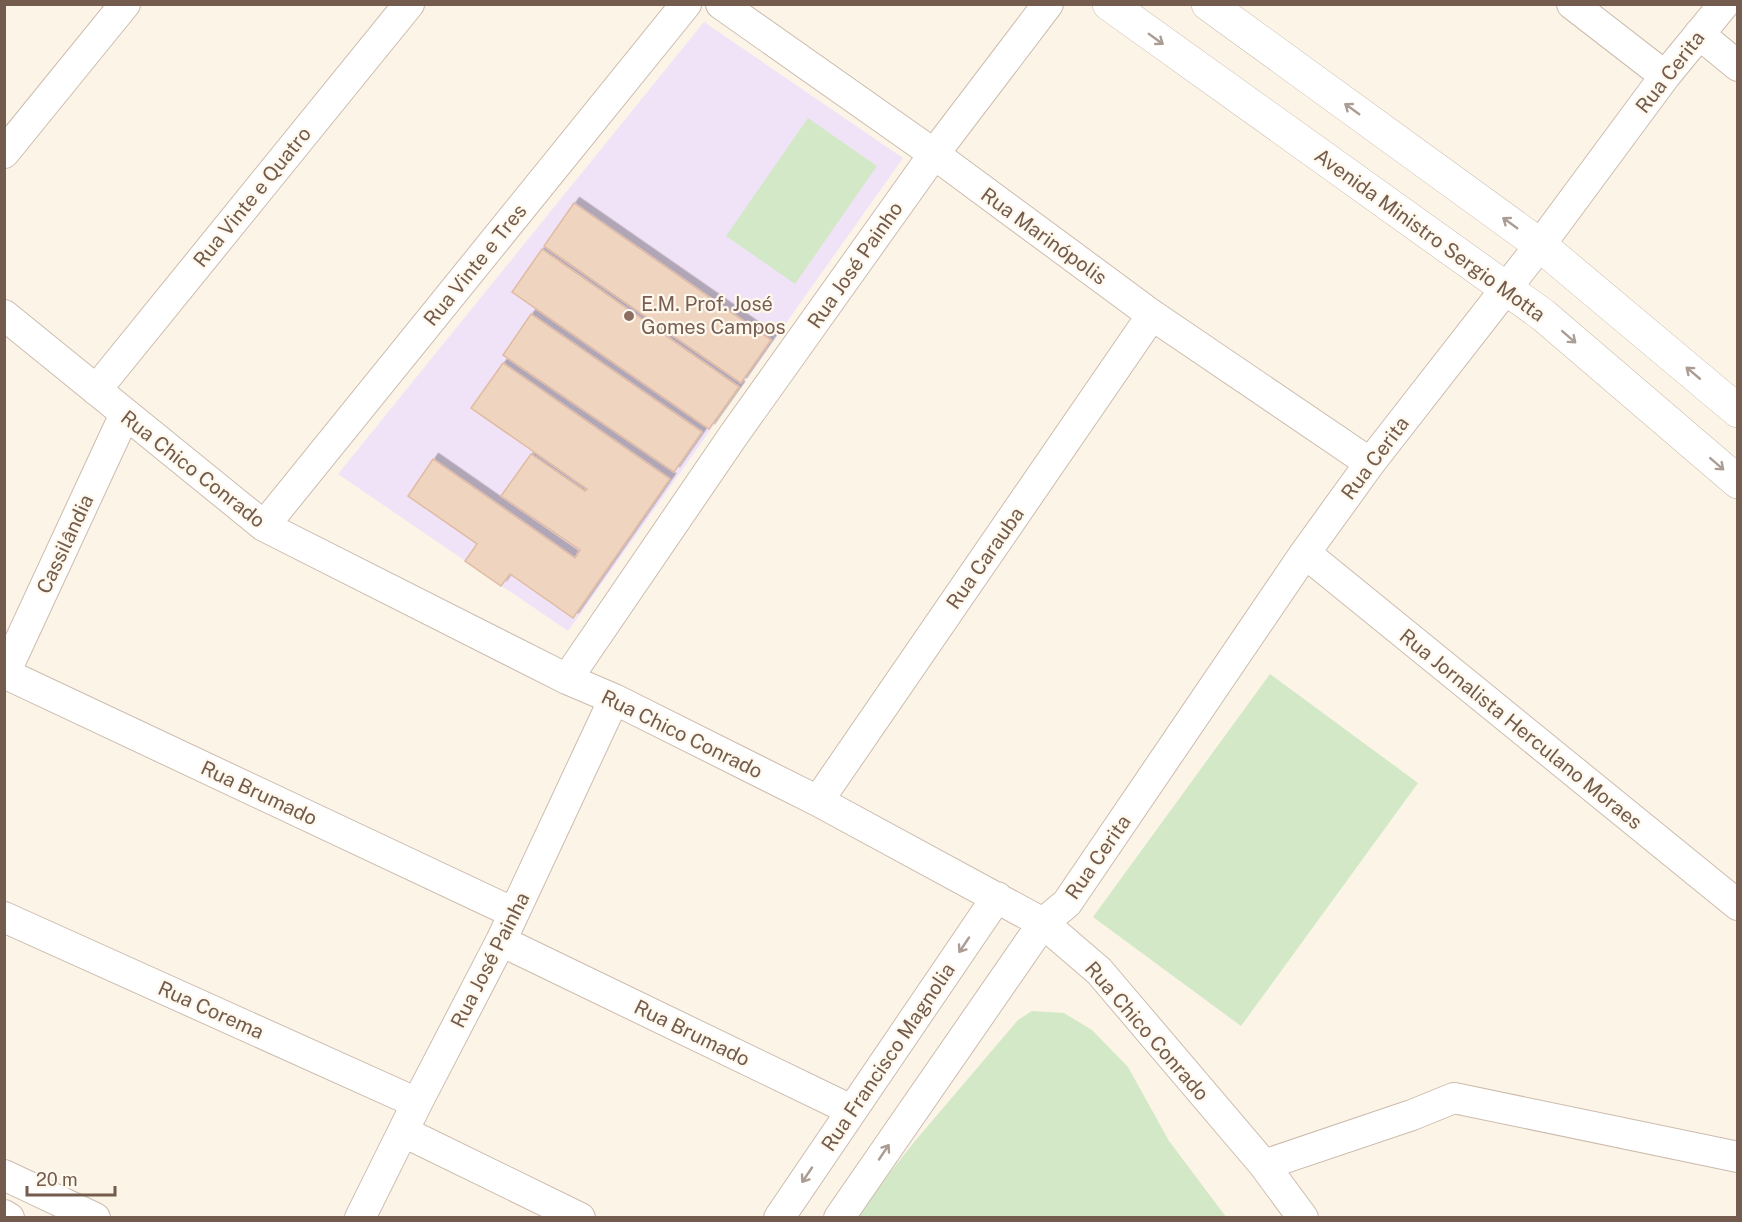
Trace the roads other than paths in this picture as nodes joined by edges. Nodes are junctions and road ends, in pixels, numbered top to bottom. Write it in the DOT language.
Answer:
graph roads {
  1 [pos="125,4"];
  2 [pos="409,4"];
  3 [pos="686,4"];
  4 [pos="721,4"];
  5 [pos="1048,4"];
  6 [pos="1108,4"];
  7 [pos="1208,4"];
  8 [pos="1572,4"];
  9 [pos="1724,4"];
  10 [pos="1699,34"];
  11 [pos="1737,66"];
  12 [pos="1665,76"];
  13 [pos="4,153"];
  14 [pos="934,154"];
  15 [pos="1540,245"];
  16 [pos="1506,289"];
  17 [pos="4,315"];
  18 [pos="1152,315"];
  19 [pos="96,390"];
  20 [pos="1737,411"];
  21 [pos="124,414"];
  22 [pos="1370,464"];
  23 [pos="1737,482"];
  24 [pos="264,526"];
  25 [pos="1305,553"];
  26 [pos="5,673"];
  27 [pos="567,679"];
  28 [pos="614,699"];
  29 [pos="818,801"];
  30 [pos="997,897"];
  31 [pos="1737,904"];
  32 [pos="514,913"];
  33 [pos="4,917"];
  34 [pos="1043,923"];
  35 [pos="501,941"];
  36 [pos="417,1103"];
  37 [pos="851,1110"];
  38 [pos="404,1132"];
  39 [pos="1737,1156"];
  40 [pos="1264,1165"];
  41 [pos="4,1175"];
  42 [pos="4,1215"];
  43 [pos="9,1218"];
  44 [pos="95,1218"];
  45 [pos="360,1218"];
  46 [pos="580,1218"];
  47 [pos="779,1218"];
  48 [pos="839,1218"];
  49 [pos="1303,1218"];
  1 -- 13 [label="street"];
  2 -- 19 [label="street, Rua Vinte e Quatro"];
  3 -- 24 [label="street, Rua Vinte e Tres"];
  4 -- 14 [label="street, Rua Marinópolis"];
  5 -- 14 [label="street, Rua José Painho"];
  6 -- 16 [label="street, Avenida Ministro Sergio Motta, one-way"];
  15 -- 7 [label="street, one-way"];
  8 -- 12 [label="street"];
  9 -- 10 [label="street, Rua Cerita"];
  10 -- 11 [label="street"];
  10 -- 12 [label="street, Rua Cerita"];
  12 -- 15 [label="street, Rua Cerita"];
  14 -- 18 [label="street, Rua Marinópolis"];
  14 -- 27 [label="street, Rua José Painho"];
  15 -- 16 [label="street, Rua Cerita"];
  20 -- 15 [label="street, one-way"];
  16 -- 22 [label="street, Rua Cerita"];
  16 -- 23 [label="street, Avenida Ministro Sergio Motta, one-way"];
  17 -- 19 [label="street, Rua Chico Conrado"];
  18 -- 22 [label="street, Rua Marinópolis"];
  18 -- 29 [label="street, Rua Carauba"];
  19 -- 21 [label="street, Rua Chico Conrado"];
  21 -- 24 [label="street, Rua Chico Conrado"];
  21 -- 26 [label="street, Cassilândia"];
  22 -- 25 [label="street, Rua Cerita"];
  24 -- 27 [label="street, Rua Chico Conrado"];
  25 -- 31 [label="street, Rua Jornalista Herculano Moraes"];
  25 -- 34 [label="street, Rua Cerita"];
  26 -- 32 [label="street, Rua Brumado"];
  27 -- 28 [label="street, Rua Chico Conrado"];
  28 -- 29 [label="street, Rua Chico Conrado"];
  28 -- 32 [label="street, Rua José Painha"];
  29 -- 30 [label="street, Rua Chico Conrado"];
  30 -- 34 [label="street, Rua Chico Conrado"];
  30 -- 37 [label="street, Rua Francisco Magnolia, one-way"];
  32 -- 35 [label="street, Rua José Painha"];
  33 -- 36 [label="street, Rua Corema"];
  34 -- 40 [label="street, Rua Chico Conrado"];
  48 -- 34 [label="street, one-way"];
  35 -- 36 [label="street, Rua José Painha"];
  35 -- 37 [label="street, Rua Brumado"];
  36 -- 38 [label="street, Rua José Painha"];
  37 -- 47 [label="street, Rua Francisco Magnolia, one-way"];
  38 -- 45 [label="street, Rua José Painha"];
  38 -- 46 [label="street"];
  39 -- 40 [label="street"];
  40 -- 49 [label="street, Rua Chico Conrado"];
  41 -- 44 [label="street"];
  42 -- 43 [label="street"];
}
